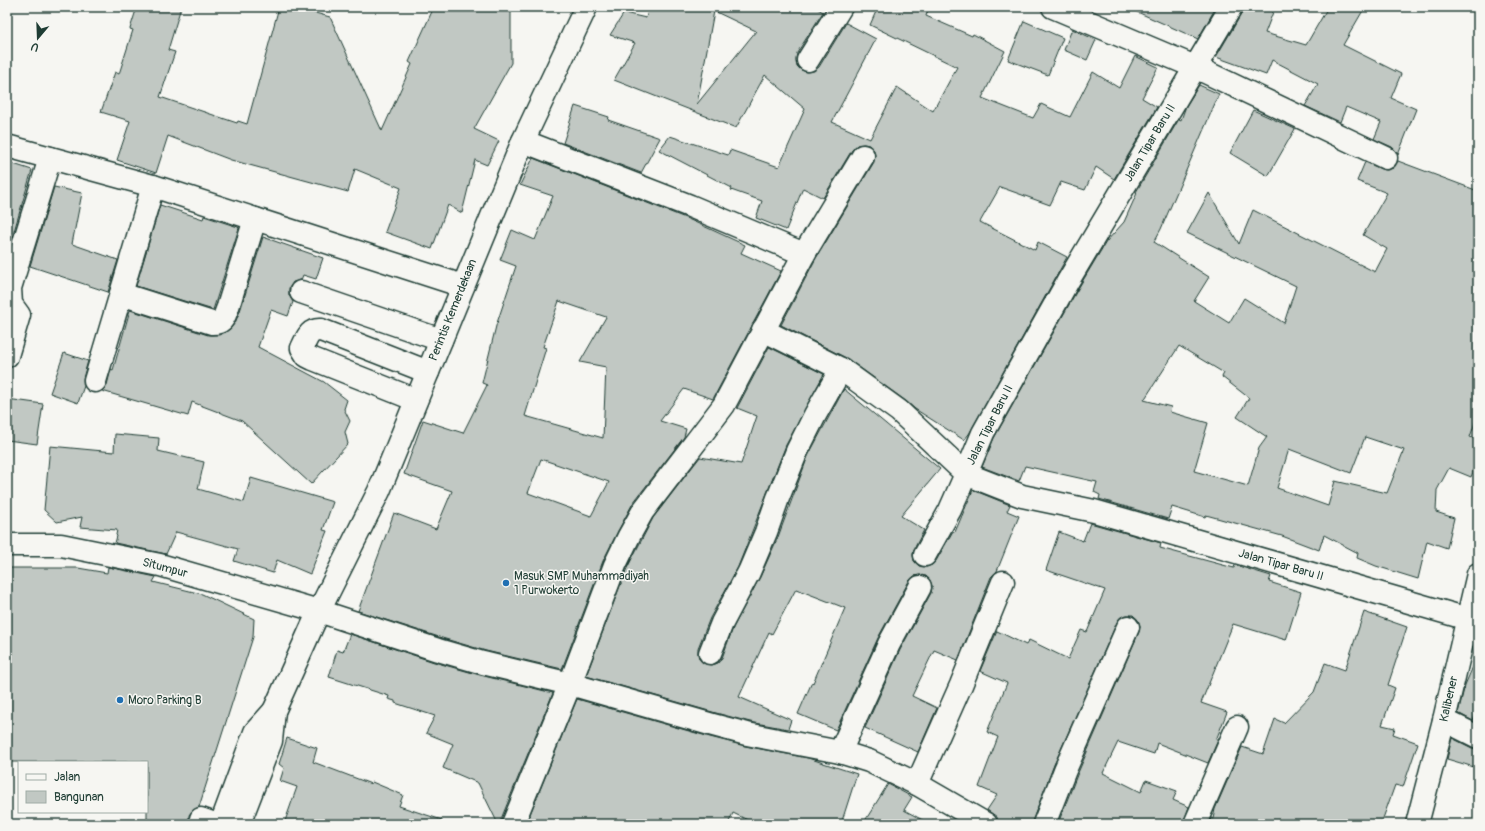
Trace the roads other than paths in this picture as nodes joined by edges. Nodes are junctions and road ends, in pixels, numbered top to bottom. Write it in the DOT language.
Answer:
graph roads {
  1 [pos="586,7"];
  2 [pos="841,7"];
  3 [pos="1053,7"];
  4 [pos="1231,7"];
  5 [pos="808,60"];
  6 [pos="1195,67"];
  7 [pos="523,141"];
  8 [pos="7,146"];
  9 [pos="863,156"];
  10 [pos="50,158"];
  11 [pos="1386,158"];
  12 [pos="153,186"];
  13 [pos="255,219"];
  14 [pos="804,254"];
  15 [pos="463,286"];
  16 [pos="301,292"];
  17 [pos="121,294"];
  18 [pos="9,303"];
  19 [pos="763,330"];
  20 [pos="441,340"];
  21 [pos="7,356"];
  22 [pos="841,369"];
  23 [pos="428,372"];
  24 [pos="95,382"];
  25 [pos="416,400"];
  26 [pos="966,474"];
  27 [pos="7,545"];
  28 [pos="925,555"];
  29 [pos="1478,574"];
  30 [pos="1003,582"];
  31 [pos="920,587"];
  32 [pos="319,611"];
  33 [pos="1468,619"];
  34 [pos="1128,627"];
  35 [pos="710,653"];
  36 [pos="570,684"];
  37 [pos="274,711"];
  38 [pos="1444,720"];
  39 [pos="1237,727"];
  40 [pos="1478,737"];
  41 [pos="840,752"];
  42 [pos="917,784"];
  43 [pos="212,822"];
  44 [pos="239,824"];
  45 [pos="513,824"];
  46 [pos="986,824"];
  47 [pos="1044,824"];
  48 [pos="1195,824"];
  49 [pos="1417,824"];
  1 -- 7 [label="street, Perintis Kemerdekaan"];
  2 -- 5 [label="street"];
  3 -- 6 [label="street"];
  4 -- 6 [label="street, Jalan Tipar Baru II"];
  6 -- 11 [label="street"];
  6 -- 26 [label="street, Jalan Tipar Baru II"];
  7 -- 14 [label="street"];
  7 -- 15 [label="street, Perintis Kemerdekaan"];
  8 -- 10 [label="street"];
  9 -- 14 [label="street"];
  10 -- 12 [label="street"];
  10 -- 18 [label="street"];
  12 -- 13 [label="street"];
  12 -- 17 [label="street"];
  13 -- 15 [label="street"];
  13 -- 17 [label="street"];
  14 -- 19 [label="street"];
  15 -- 20 [label="street, Perintis Kemerdekaan"];
  16 -- 20 [label="street"];
  17 -- 24 [label="street"];
  18 -- 21 [label="street"];
  19 -- 22 [label="street"];
  19 -- 36 [label="street"];
  20 -- 23 [label="street, Perintis Kemerdekaan"];
  22 -- 26 [label="street"];
  22 -- 35 [label="street"];
  23 -- 25 [label="street, Perintis Kemerdekaan"];
  23 -- 25 [label="street"];
  25 -- 32 [label="street, Perintis Kemerdekaan"];
  26 -- 28 [label="street"];
  26 -- 33 [label="street, Jalan Tipar Baru II"];
  27 -- 32 [label="street, Situmpur"];
  29 -- 33 [label="street, Kalibener"];
  30 -- 42 [label="street"];
  31 -- 41 [label="street"];
  32 -- 36 [label="street, Situmpur"];
  32 -- 37 [label="street, Perintis Kemerdekaan"];
  33 -- 38 [label="street, Kalibener"];
  34 -- 47 [label="street"];
  36 -- 41 [label="street, Situmpur"];
  36 -- 45 [label="street"];
  37 -- 43 [label="street"];
  37 -- 44 [label="street"];
  38 -- 40 [label="street"];
  38 -- 49 [label="street, Kalibener"];
  39 -- 48 [label="street"];
  41 -- 42 [label="street, Situmpur"];
  42 -- 46 [label="street, Situmpur"];
}
